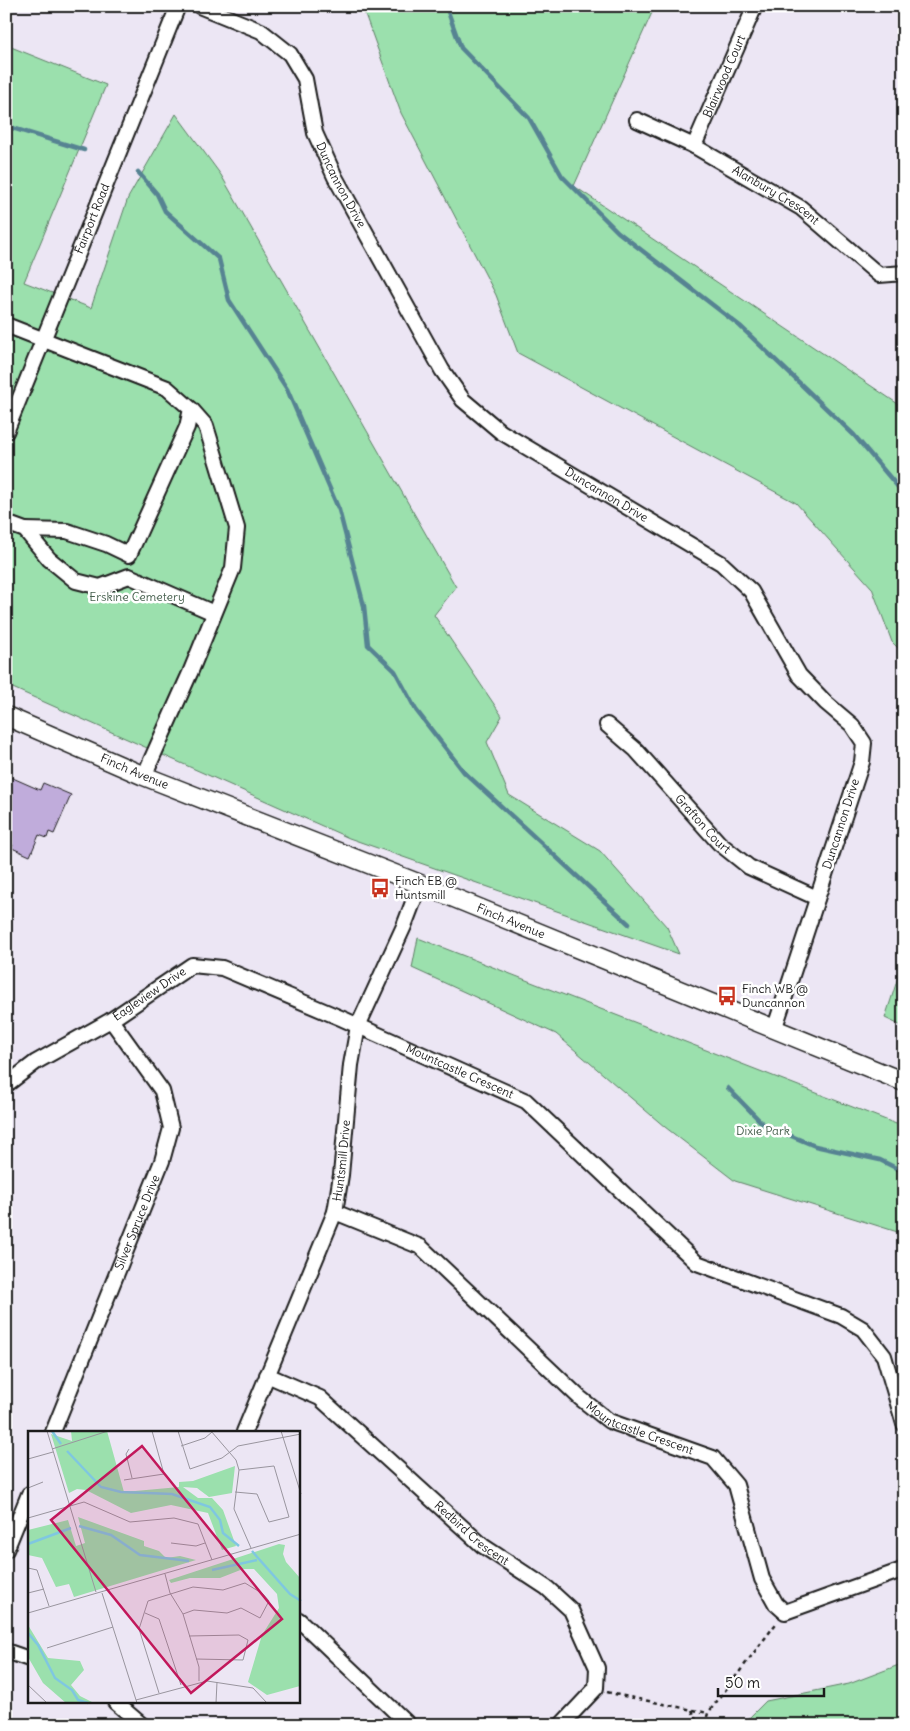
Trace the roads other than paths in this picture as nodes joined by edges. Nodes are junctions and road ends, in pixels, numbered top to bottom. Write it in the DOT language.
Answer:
graph roads {
  1 [pos="178,6"];
  2 [pos="198,6"];
  3 [pos="755,6"];
  4 [pos="637,120"];
  5 [pos="694,146"];
  6 [pos="904,273"];
  7 [pos="6,325"];
  8 [pos="42,340"];
  9 [pos="191,409"];
  10 [pos="6,432"];
  11 [pos="6,523"];
  12 [pos="26,530"];
  13 [pos="129,555"];
  14 [pos="129,576"];
  15 [pos="214,613"];
  16 [pos="6,716"];
  17 [pos="608,725"];
  18 [pos="144,776"];
  19 [pos="420,884"];
  20 [pos="816,898"];
  21 [pos="111,1020"];
  22 [pos="358,1026"];
  23 [pos="774,1030"];
  24 [pos="904,1082"];
  25 [pos="6,1085"];
  26 [pos="335,1212"];
  27 [pos="266,1375"];
  28 [pos="904,1424"];
  29 [pos="54,1431"];
  30 [pos="244,1431"];
  31 [pos="28,1496"];
  32 [pos="6,1550"];
  33 [pos="904,1568"];
  34 [pos="300,1621"];
  35 [pos="6,1651"];
  36 [pos="28,1660"];
  37 [pos="117,1704"];
  38 [pos="142,1725"];
  39 [pos="409,1725"];
  40 [pos="561,1725"];
  1 -- 8 [label="street, Fairport Road"];
  2 -- 20 [label="street, Duncannon Drive"];
  3 -- 5 [label="street, Blairwood Court"];
  4 -- 5 [label="street, Alanbury Crescent"];
  5 -- 6 [label="street, Alanbury Crescent"];
  7 -- 8 [label="street"];
  8 -- 9 [label="street"];
  8 -- 10 [label="street, Fairport Road"];
  9 -- 13 [label="street"];
  9 -- 15 [label="street"];
  11 -- 12 [label="street"];
  12 -- 13 [label="street"];
  12 -- 14 [label="street"];
  13 -- 14 [label="street"];
  14 -- 15 [label="street"];
  15 -- 18 [label="street"];
  16 -- 18 [label="main road, Finch Avenue"];
  17 -- 20 [label="street, Grafton Court"];
  18 -- 19 [label="main road, Finch Avenue"];
  19 -- 22 [label="street, Huntsmill Drive"];
  19 -- 23 [label="main road, Finch Avenue"];
  20 -- 23 [label="street, Duncannon Drive"];
  21 -- 22 [label="street, Eagleview Drive"];
  21 -- 25 [label="street, Eagleview Drive"];
  21 -- 29 [label="street, Silver Spruce Drive"];
  22 -- 26 [label="street, Huntsmill Drive"];
  22 -- 28 [label="street, Mountcastle Crescent"];
  23 -- 24 [label="main road, Finch Avenue"];
  26 -- 27 [label="street, Huntsmill Drive"];
  26 -- 33 [label="street, Mountcastle Crescent"];
  27 -- 30 [label="street, Huntsmill Drive"];
  27 -- 40 [label="street, Redbird Crescent"];
  31 -- 32 [label="street"];
  34 -- 39 [label="street"];
  35 -- 36 [label="street"];
  37 -- 38 [label="street"];
}
